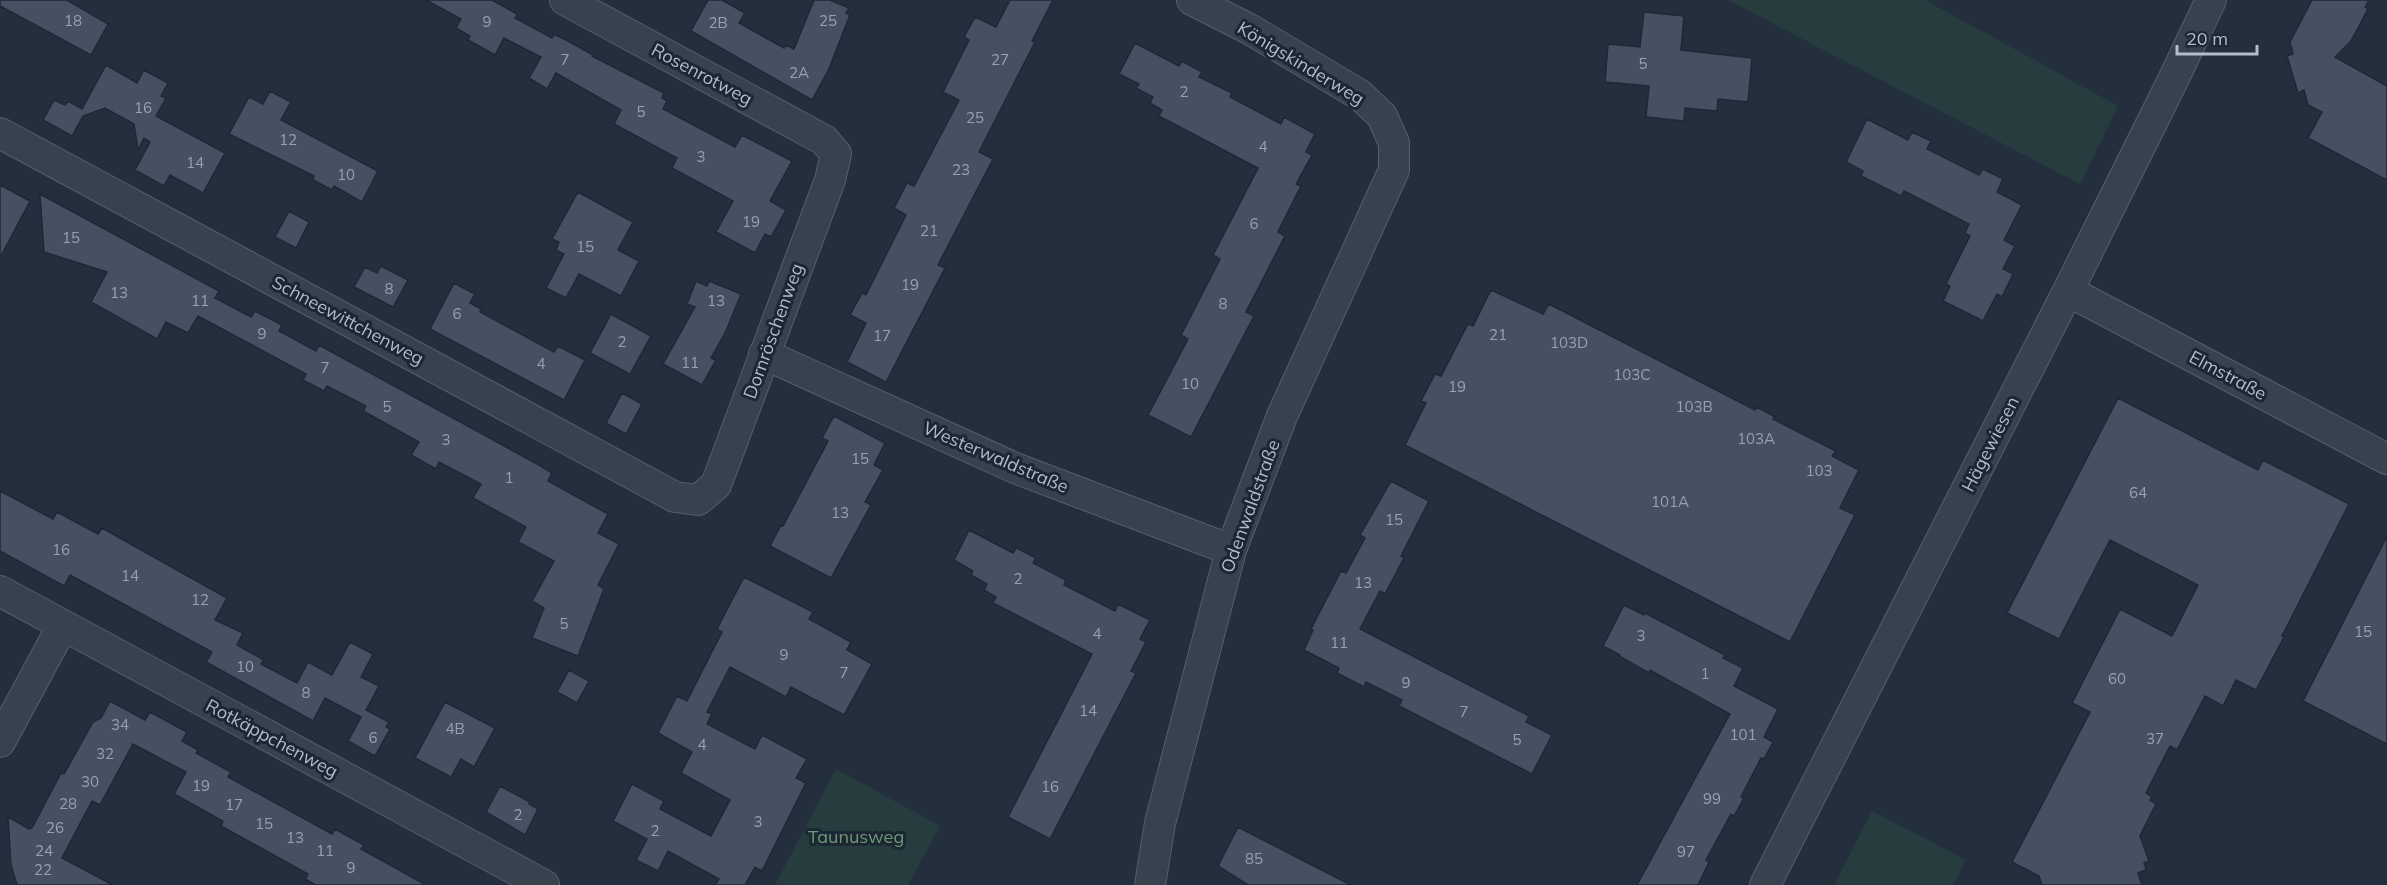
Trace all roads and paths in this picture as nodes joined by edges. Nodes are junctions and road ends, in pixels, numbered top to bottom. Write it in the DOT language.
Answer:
graph roads {
  1 [pos="565,0"];
  2 [pos="1192,0"];
  3 [pos="2211,0"];
  4 [pos="0,133"];
  5 [pos="1394,143"];
  6 [pos="836,154"];
  7 [pos="2068,291"];
  8 [pos="764,354"];
  9 [pos="2387,459"];
  10 [pos="698,500"];
  11 [pos="1231,550"];
  12 [pos="0,591"];
  13 [pos="63,625"];
  14 [pos="0,742"];
  15 [pos="544,885"];
  16 [pos="1150,885"];
  17 [pos="1765,885"];
  1 -- 6 [label="street, Rosenrotweg"];
  2 -- 5 [label="street, Königskinderweg"];
  3 -- 7 [label="street, Hägewiesen"];
  4 -- 10 [label="street, Schneewittchenweg"];
  5 -- 11 [label="street, Odenwaldstraße"];
  6 -- 8 [label="street, Dornröschenweg"];
  7 -- 9 [label="street, Elmstraße"];
  7 -- 17 [label="street, Hägewiesen"];
  8 -- 10 [label="street, Dornröschenweg"];
  8 -- 11 [label="street, Westerwaldstraße"];
  11 -- 16 [label="street, Odenwaldstraße"];
  12 -- 13 [label="street, Rotkäppchenweg"];
  13 -- 14 [label="street"];
  13 -- 15 [label="street, Rotkäppchenweg"];
}
